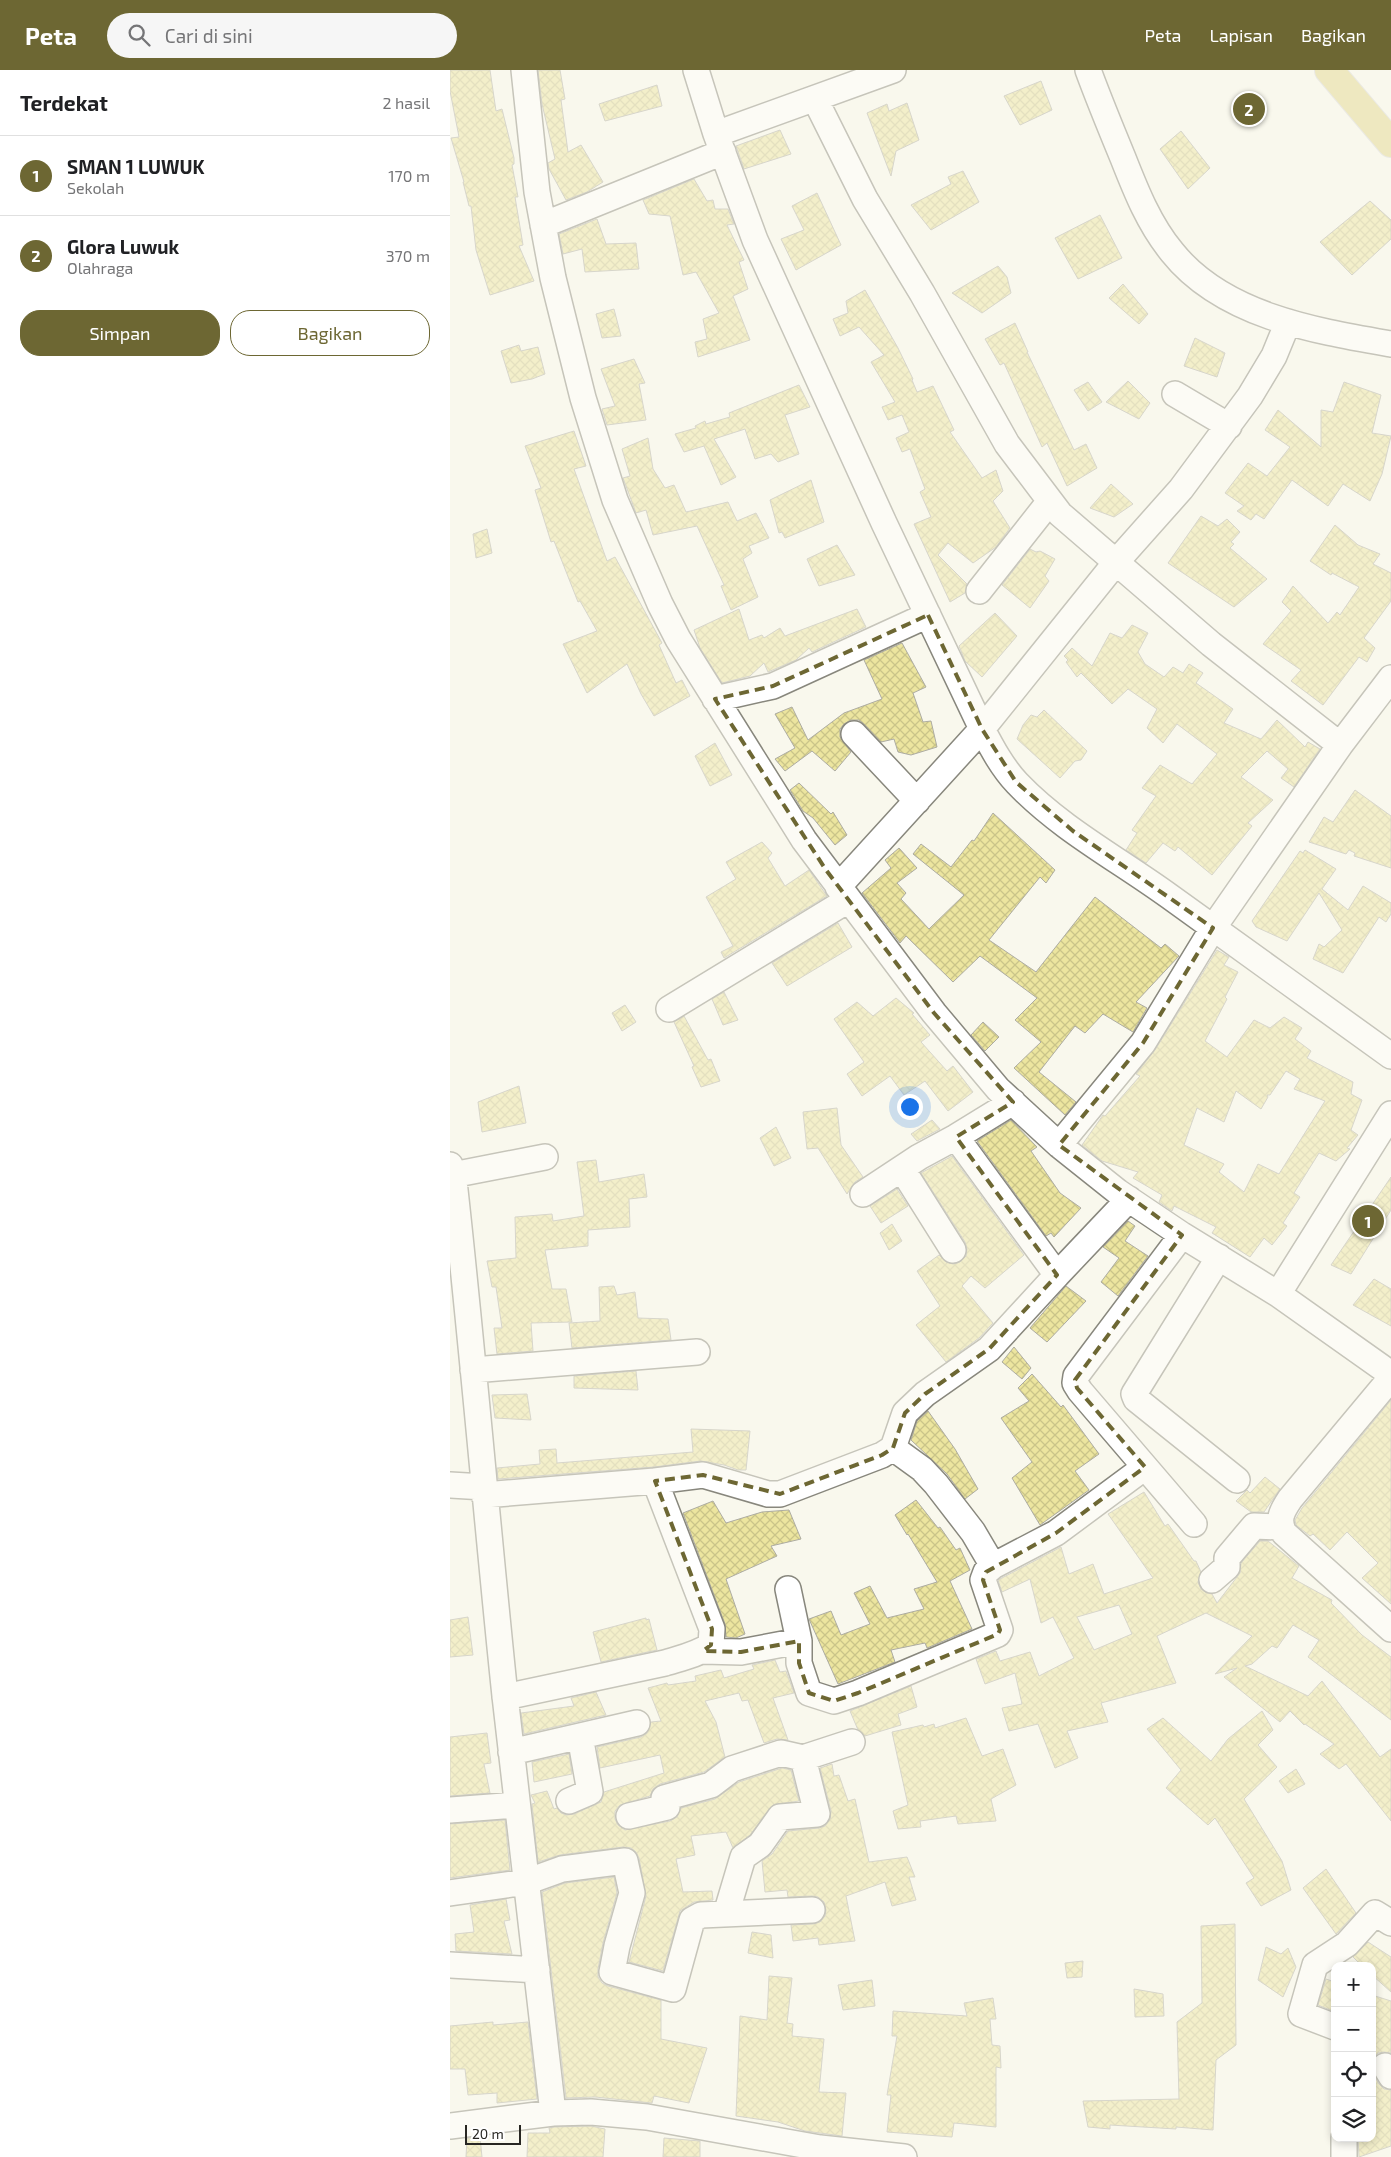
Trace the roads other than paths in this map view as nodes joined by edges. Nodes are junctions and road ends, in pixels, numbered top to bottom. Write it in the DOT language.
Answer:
graph roads {
  1 [pos="524,70"];
  2 [pos="696,70"];
  3 [pos="893,70"];
  4 [pos="1088,70"];
  5 [pos="1329,70"];
  6 [pos="815,99"];
  7 [pos="720,143"];
  8 [pos="1391,143"];
  9 [pos="543,225"];
  10 [pos="1288,322"];
  11 [pos="1391,344"];
  12 [pos="1175,394"];
  13 [pos="1229,426"];
  14 [pos="1050,501"];
  15 [pos="1117,561"];
  16 [pos="979,591"];
  17 [pos="928,615"];
  18 [pos="1391,678"];
  19 [pos="715,699"];
  20 [pos="982,729"];
  21 [pos="854,734"];
  22 [pos="1340,745"];
  23 [pos="916,801"];
  24 [pos="843,893"];
  25 [pos="1214,928"];
  26 [pos="669,1009"];
  27 [pos="1391,1056"];
  28 [pos="1013,1102"];
  29 [pos="1391,1114"];
  30 [pos="956,1137"];
  31 [pos="1059,1144"];
  32 [pos="545,1158"];
  33 [pos="902,1169"];
  34 [pos="451,1170"];
  35 [pos="863,1194"];
  36 [pos="1129,1199"];
  37 [pos="1182,1235"];
  38 [pos="953,1250"];
  39 [pos="1218,1258"];
  40 [pos="1057,1275"];
  41 [pos="1278,1294"];
  42 [pos="459,1314"];
  43 [pos="697,1352"];
  44 [pos="473,1370"];
  45 [pos="1391,1376"];
  46 [pos="893,1448"];
  47 [pos="1145,1467"];
  48 [pos="1237,1480"];
  49 [pos="655,1481"];
  50 [pos="450,1485"];
  51 [pos="484,1491"];
  52 [pos="1194,1524"];
  53 [pos="1281,1527"];
  54 [pos="993,1566"];
  55 [pos="1212,1580"];
  56 [pos="788,1589"];
  57 [pos="1391,1629"];
  58 [pos="800,1641"];
  59 [pos="703,1651"];
  60 [pos="505,1697"];
  61 [pos="637,1723"];
  62 [pos="580,1736"];
  63 [pos="852,1742"];
  64 [pos="511,1752"];
  65 [pos="802,1758"];
  66 [pos="569,1801"];
  67 [pos="517,1805"];
  68 [pos="450,1810"];
  69 [pos="629,1816"];
  70 [pos="526,1882"];
  71 [pos="450,1893"];
  72 [pos="812,1910"];
  73 [pos="726,1914"];
  74 [pos="1391,1923"];
  75 [pos="450,1965"];
  76 [pos="537,1970"];
  77 [pos="1331,2025"];
  78 [pos="553,2113"];
  79 [pos="450,2126"];
  80 [pos="1344,2142"];
  81 [pos="904,2157"];
  82 [pos="1344,2157"];
  1 -- 9 [label="street"];
  2 -- 7 [label="street"];
  3 -- 6 [label="street"];
  4 -- 10 [label="street"];
  5 -- 8 [label="highway"];
  6 -- 7 [label="street"];
  6 -- 14 [label="street"];
  7 -- 9 [label="street"];
  7 -- 17 [label="street"];
  9 -- 19 [label="street"];
  10 -- 11 [label="street"];
  10 -- 13 [label="street"];
  12 -- 13 [label="street"];
  13 -- 15 [label="street"];
  14 -- 15 [label="street"];
  14 -- 16 [label="street"];
  15 -- 20 [label="street"];
  15 -- 22 [label="street"];
  17 -- 19 [label="street"];
  17 -- 20 [label="street"];
  18 -- 22 [label="street"];
  19 -- 24 [label="street"];
  20 -- 23 [label="street"];
  20 -- 25 [label="street"];
  21 -- 23 [label="street"];
  22 -- 25 [label="street"];
  23 -- 24 [label="street"];
  24 -- 26 [label="street"];
  24 -- 28 [label="street"];
  25 -- 27 [label="street"];
  25 -- 31 [label="street"];
  28 -- 30 [label="street"];
  28 -- 31 [label="street"];
  29 -- 41 [label="street"];
  30 -- 33 [label="street"];
  30 -- 40 [label="street"];
  31 -- 36 [label="street"];
  32 -- 34 [label="street"];
  33 -- 35 [label="street"];
  33 -- 38 [label="street"];
  34 -- 42 [label="street"];
  36 -- 37 [label="street"];
  36 -- 40 [label="street"];
  37 -- 39 [label="street"];
  37 -- 47 [label="street"];
  39 -- 41 [label="street"];
  39 -- 48 [label="street"];
  40 -- 46 [label="street"];
  41 -- 45 [label="street"];
  42 -- 44 [label="street"];
  43 -- 44 [label="street"];
  44 -- 51 [label="street"];
  45 -- 53 [label="street"];
  46 -- 49 [label="street"];
  46 -- 54 [label="street"];
  47 -- 52 [label="street"];
  47 -- 54 [label="street"];
  49 -- 51 [label="street"];
  49 -- 59 [label="street"];
  50 -- 51 [label="street"];
  51 -- 60 [label="street"];
  53 -- 55 [label="street"];
  53 -- 57 [label="street"];
  54 -- 58 [label="street"];
  56 -- 58 [label="street"];
  58 -- 59 [label="street"];
  59 -- 60 [label="street"];
  60 -- 64 [label="street"];
  61 -- 62 [label="street"];
  62 -- 64 [label="street"];
  62 -- 66 [label="street"];
  63 -- 65 [label="street"];
  64 -- 67 [label="street"];
  65 -- 69 [label="street"];
  65 -- 73 [label="street"];
  67 -- 68 [label="street"];
  67 -- 70 [label="street"];
  70 -- 71 [label="street"];
  70 -- 73 [label="street"];
  70 -- 76 [label="street"];
  72 -- 73 [label="street"];
  74 -- 77 [label="street"];
  75 -- 76 [label="street"];
  76 -- 78 [label="street"];
  78 -- 79 [label="street"];
  78 -- 81 [label="street"];
  80 -- 82 [label="street"];
}
